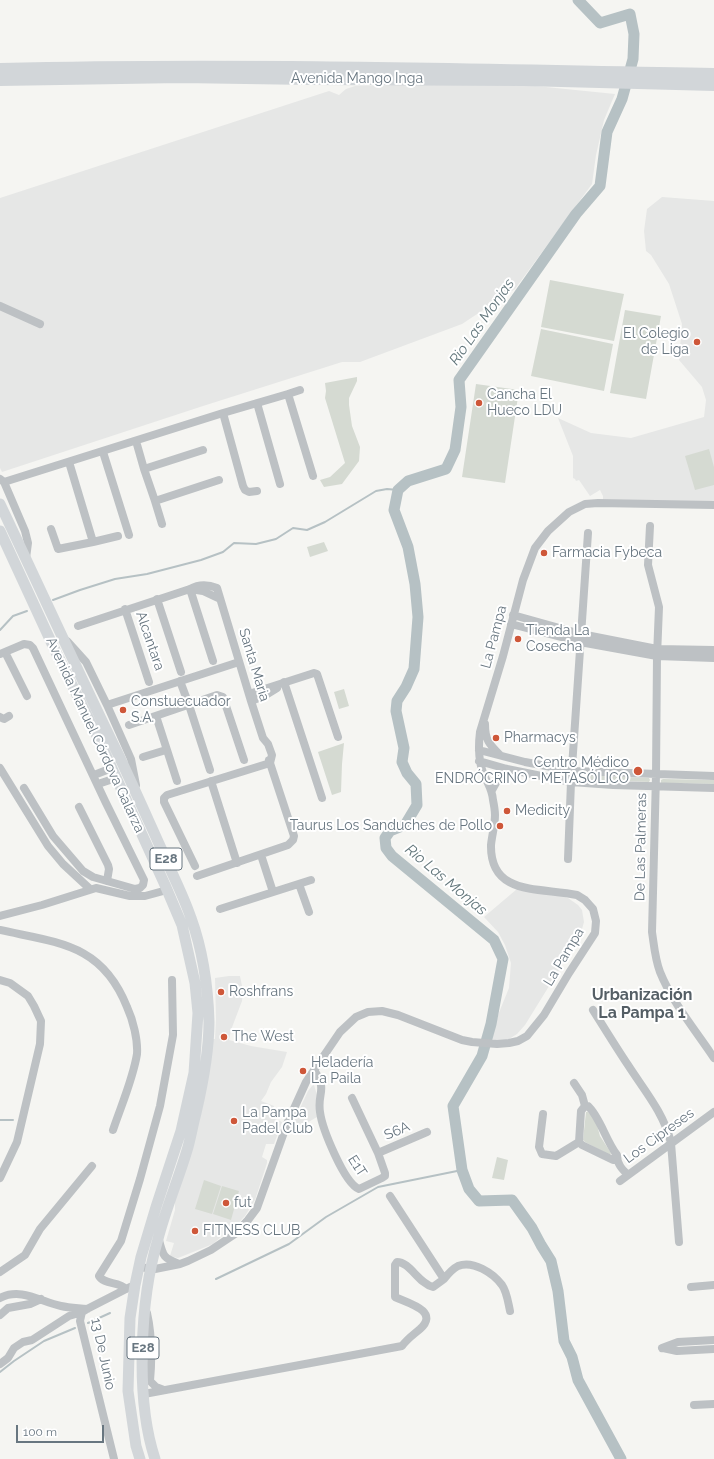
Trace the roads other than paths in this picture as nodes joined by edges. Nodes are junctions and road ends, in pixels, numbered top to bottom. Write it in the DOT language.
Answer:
graph roads {
  1 [pos="0,69"];
  2 [pos="714,74"];
  3 [pos="524,75"];
  4 [pos="0,80"];
  5 [pos="714,85"];
  6 [pos="0,306"];
  7 [pos="40,324"];
  8 [pos="300,390"];
  9 [pos="288,394"];
  10 [pos="257,404"];
  11 [pos="223,413"];
  12 [pos="136,441"];
  13 [pos="203,450"];
  14 [pos="103,452"];
  15 [pos="69,462"];
  16 [pos="144,468"];
  17 [pos="313,476"];
  18 [pos="219,480"];
  19 [pos="2,481"];
  20 [pos="280,484"];
  21 [pos="257,491"];
  22 [pos="155,501"];
  23 [pos="0,504"];
  24 [pos="714,505"];
  25 [pos="162,524"];
  26 [pos="650,526"];
  27 [pos="50,529"];
  28 [pos="0,531"];
  29 [pos="588,533"];
  30 [pos="129,535"];
  31 [pos="118,536"];
  32 [pos="93,542"];
  33 [pos="26,558"];
  34 [pos="190,589"];
  35 [pos="157,599"];
  36 [pos="220,599"];
  37 [pos="125,610"];
  38 [pos="513,615"];
  39 [pos="511,624"];
  40 [pos="78,626"];
  41 [pos="61,634"];
  42 [pos="580,638"];
  43 [pos="714,650"];
  44 [pos="657,652"];
  45 [pos="2,653"];
  46 [pos="714,658"];
  47 [pos="213,661"];
  48 [pos="238,662"];
  49 [pos="181,672"];
  50 [pos="177,681"];
  51 [pos="149,682"];
  52 [pos="284,682"];
  53 [pos="27,696"];
  54 [pos="250,697"];
  55 [pos="107,705"];
  56 [pos="187,706"];
  57 [pos="9,716"];
  58 [pos="156,716"];
  59 [pos="0,717"];
  60 [pos="484,720"];
  61 [pos="129,725"];
  62 [pos="338,737"];
  63 [pos="166,750"];
  64 [pos="479,750"];
  65 [pos="501,756"];
  66 [pos="143,757"];
  67 [pos="244,760"];
  68 [pos="479,761"];
  69 [pos="270,763"];
  70 [pos="0,768"];
  71 [pos="507,769"];
  72 [pos="210,770"];
  73 [pos="573,771"];
  74 [pos="114,773"];
  75 [pos="656,774"];
  76 [pos="94,775"];
  77 [pos="714,776"];
  78 [pos="176,781"];
  79 [pos="211,781"];
  80 [pos="571,782"];
  81 [pos="98,784"];
  82 [pos="655,786"];
  83 [pos="24,788"];
  84 [pos="714,788"];
  85 [pos="492,790"];
  86 [pos="138,796"];
  87 [pos="322,798"];
  88 [pos="79,807"];
  89 [pos="261,855"];
  90 [pos="568,858"];
  91 [pos="237,863"];
  92 [pos="195,866"];
  93 [pos="197,876"];
  94 [pos="311,880"];
  95 [pos="107,881"];
  96 [pos="299,884"];
  97 [pos="93,889"];
  98 [pos="167,890"];
  99 [pos="273,892"];
  100 [pos="220,909"];
  101 [pos="309,912"];
  102 [pos="0,916"];
  103 [pos="0,930"];
  104 [pos="0,980"];
  105 [pos="172,980"];
  106 [pos="593,1010"];
  107 [pos="714,1058"];
  108 [pos="314,1070"];
  109 [pos="574,1083"];
  110 [pos="352,1098"];
  111 [pos="585,1106"];
  112 [pos="714,1112"];
  113 [pos="543,1114"];
  114 [pos="113,1130"];
  115 [pos="427,1132"];
  116 [pos="579,1142"];
  117 [pos="671,1143"];
  118 [pos="378,1153"];
  119 [pos="617,1159"];
  120 [pos="92,1166"];
  121 [pos="628,1174"];
  122 [pos="0,1178"];
  123 [pos="620,1181"];
  124 [pos="161,1192"];
  125 [pos="172,1195"];
  126 [pos="390,1196"];
  127 [pos="158,1237"];
  128 [pos="679,1242"];
  129 [pos="180,1264"];
  130 [pos="144,1268"];
  131 [pos="0,1272"];
  132 [pos="444,1279"];
  133 [pos="714,1285"];
  134 [pos="130,1287"];
  135 [pos="691,1287"];
  136 [pos="0,1298"];
  137 [pos="42,1299"];
  138 [pos="145,1306"];
  139 [pos="84,1311"];
  140 [pos="510,1311"];
  141 [pos="0,1315"];
  142 [pos="714,1340"];
  143 [pos="714,1349"];
  144 [pos="0,1364"];
  145 [pos="150,1381"];
  146 [pos="164,1390"];
  147 [pos="145,1394"];
  148 [pos="714,1404"];
  149 [pos="694,1405"];
  150 [pos="114,1459"];
  151 [pos="140,1459"];
  152 [pos="155,1459"];
  1 -- 3 [label="highway, Avenida Mango Inga"];
  2 -- 3 [label="highway, Avenida Mango Inga"];
  3 -- 4 [label="highway, Avenida Mango Inga"];
  3 -- 5 [label="highway, Avenida Mango Inga"];
  6 -- 7 [label="street"];
  8 -- 9 [label="street"];
  9 -- 10 [label="street"];
  9 -- 17 [label="street"];
  10 -- 11 [label="street"];
  10 -- 20 [label="street"];
  11 -- 12 [label="street"];
  11 -- 21 [label="street"];
  12 -- 14 [label="street"];
  12 -- 16 [label="street"];
  13 -- 16 [label="street"];
  14 -- 15 [label="street"];
  14 -- 30 [label="street"];
  15 -- 19 [label="street"];
  15 -- 32 [label="street"];
  16 -- 22 [label="street"];
  18 -- 22 [label="street"];
  19 -- 33 [label="street"];
  22 -- 25 [label="street"];
  23 -- 33 [label="main road, Avenida Manuel Córdova Galarza / E28"];
  24 -- 38 [label="street, La Pampa"];
  26 -- 44 [label="street, De Las Palmeras"];
  27 -- 32 [label="street"];
  28 -- 74 [label="main road, Avenida Manuel Córdova Galarza / E28"];
  29 -- 42 [label="street"];
  31 -- 32 [label="street"];
  33 -- 41 [label="main road, Avenida Manuel Córdova Galarza / E28"];
  34 -- 35 [label="street, Santa Maria"];
  34 -- 36 [label="street"];
  34 -- 36 [label="street, Santa Maria"];
  34 -- 47 [label="street"];
  35 -- 37 [label="street, Santa Maria"];
  35 -- 49 [label="street"];
  36 -- 48 [label="street, Santa Maria"];
  37 -- 40 [label="street, Santa Maria"];
  37 -- 51 [label="street, Alcantara"];
  38 -- 39 [label="street, La Pampa"];
  38 -- 42 [label="street"];
  39 -- 42 [label="street"];
  39 -- 60 [label="street, La Pampa"];
  41 -- 55 [label="street, Avenida Manuel Córdova Galarza"];
  41 -- 86 [label="main road, Avenida Manuel Córdova Galarza / E28"];
  42 -- 44 [label="street"];
  42 -- 73 [label="street"];
  43 -- 44 [label="street"];
  44 -- 46 [label="street"];
  44 -- 75 [label="street, De Las Palmeras"];
  45 -- 53 [label="street"];
  45 -- 76 [label="street"];
  48 -- 50 [label="street"];
  48 -- 54 [label="street, Santa Maria"];
  50 -- 55 [label="street"];
  50 -- 56 [label="street"];
  52 -- 54 [label="street"];
  52 -- 62 [label="street"];
  52 -- 87 [label="street"];
  54 -- 69 [label="street, Santa Maria"];
  55 -- 86 [label="street, Avenida Manuel Córdova Galarza"];
  56 -- 58 [label="street"];
  56 -- 67 [label="street"];
  56 -- 72 [label="street"];
  57 -- 59 [label="street"];
  58 -- 61 [label="street"];
  58 -- 63 [label="street"];
  60 -- 64 [label="street, La Pampa"];
  60 -- 65 [label="street"];
  63 -- 66 [label="street"];
  63 -- 78 [label="street"];
  64 -- 65 [label="street"];
  64 -- 68 [label="street, La Pampa"];
  65 -- 73 [label="street"];
  68 -- 71 [label="street"];
  68 -- 85 [label="street, La Pampa"];
  69 -- 79 [label="street"];
  69 -- 89 [label="street, Santa Maria"];
  70 -- 97 [label="street"];
  71 -- 80 [label="street"];
  71 -- 85 [label="street"];
  73 -- 75 [label="street"];
  73 -- 80 [label="street"];
  74 -- 76 [label="street"];
  74 -- 81 [label="street"];
  74 -- 98 [label="main road, Avenida Manuel Córdova Galarza / E28"];
  75 -- 77 [label="street"];
  75 -- 82 [label="street, De Las Palmeras"];
  76 -- 81 [label="street"];
  79 -- 91 [label="street"];
  79 -- 92 [label="street"];
  80 -- 82 [label="street"];
  80 -- 90 [label="street"];
  81 -- 95 [label="street"];
  82 -- 84 [label="street"];
  82 -- 107 [label="street, De Las Palmeras"];
  83 -- 95 [label="street"];
  85 -- 108 [label="street, La Pampa"];
  86 -- 125 [label="main road, Avenida Manuel Córdova Galarza / E28"];
  88 -- 95 [label="street"];
  89 -- 91 [label="street"];
  89 -- 99 [label="street"];
  91 -- 93 [label="street"];
  94 -- 96 [label="street"];
  96 -- 99 [label="street"];
  96 -- 101 [label="street"];
  97 -- 98 [label="street"];
  97 -- 102 [label="street"];
  98 -- 124 [label="main road, Avenida Manuel Córdova Galarza / E28"];
  99 -- 100 [label="street"];
  103 -- 114 [label="street"];
  104 -- 122 [label="street"];
  105 -- 134 [label="street"];
  106 -- 117 [label="street"];
  108 -- 118 [label="street, E1T"];
  108 -- 129 [label="street, La Pampa"];
  109 -- 111 [label="street"];
  110 -- 118 [label="street, E1T"];
  111 -- 116 [label="street"];
  111 -- 119 [label="street"];
  112 -- 117 [label="street, Los Cipreses"];
  113 -- 116 [label="street"];
  115 -- 118 [label="street, S6A"];
  116 -- 119 [label="street"];
  117 -- 121 [label="street, Los Cipreses"];
  117 -- 128 [label="street"];
  119 -- 121 [label="street"];
  120 -- 131 [label="street"];
  121 -- 123 [label="street, Los Cipreses"];
  124 -- 125 [label="main road"];
  124 -- 130 [label="main road, Avenida Manuel Córdova Galarza / E28"];
  125 -- 127 [label="main road, Avenida Manuel Córdova Galarza / E28"];
  126 -- 132 [label="street"];
  127 -- 129 [label="street"];
  127 -- 130 [label="main road, Avenida Manuel Córdova Galarza / E28"];
  129 -- 130 [label="street, La Pampa"];
  130 -- 134 [label="main road, Avenida Manuel Córdova Galarza / E28"];
  130 -- 138 [label="main road, Avenida Manuel Córdova Galarza / E28"];
  132 -- 140 [label="street"];
  132 -- 146 [label="street"];
  133 -- 135 [label="street"];
  134 -- 139 [label="street, 13 De Junio"];
  134 -- 151 [label="main road, Avenida Manuel Córdova Galarza / E28"];
  136 -- 137 [label="street"];
  137 -- 139 [label="street"];
  137 -- 141 [label="street"];
  138 -- 145 [label="street"];
  138 -- 147 [label="main road, Avenida Manuel Córdova Galarza / E28"];
  139 -- 144 [label="street"];
  139 -- 150 [label="street, 13 De Junio"];
  142 -- 143 [label="street"];
  145 -- 146 [label="street"];
  145 -- 147 [label="street"];
  146 -- 147 [label="street"];
  147 -- 152 [label="main road, Avenida Manuel Córdova Galarza / E28"];
  148 -- 149 [label="street"];
}
